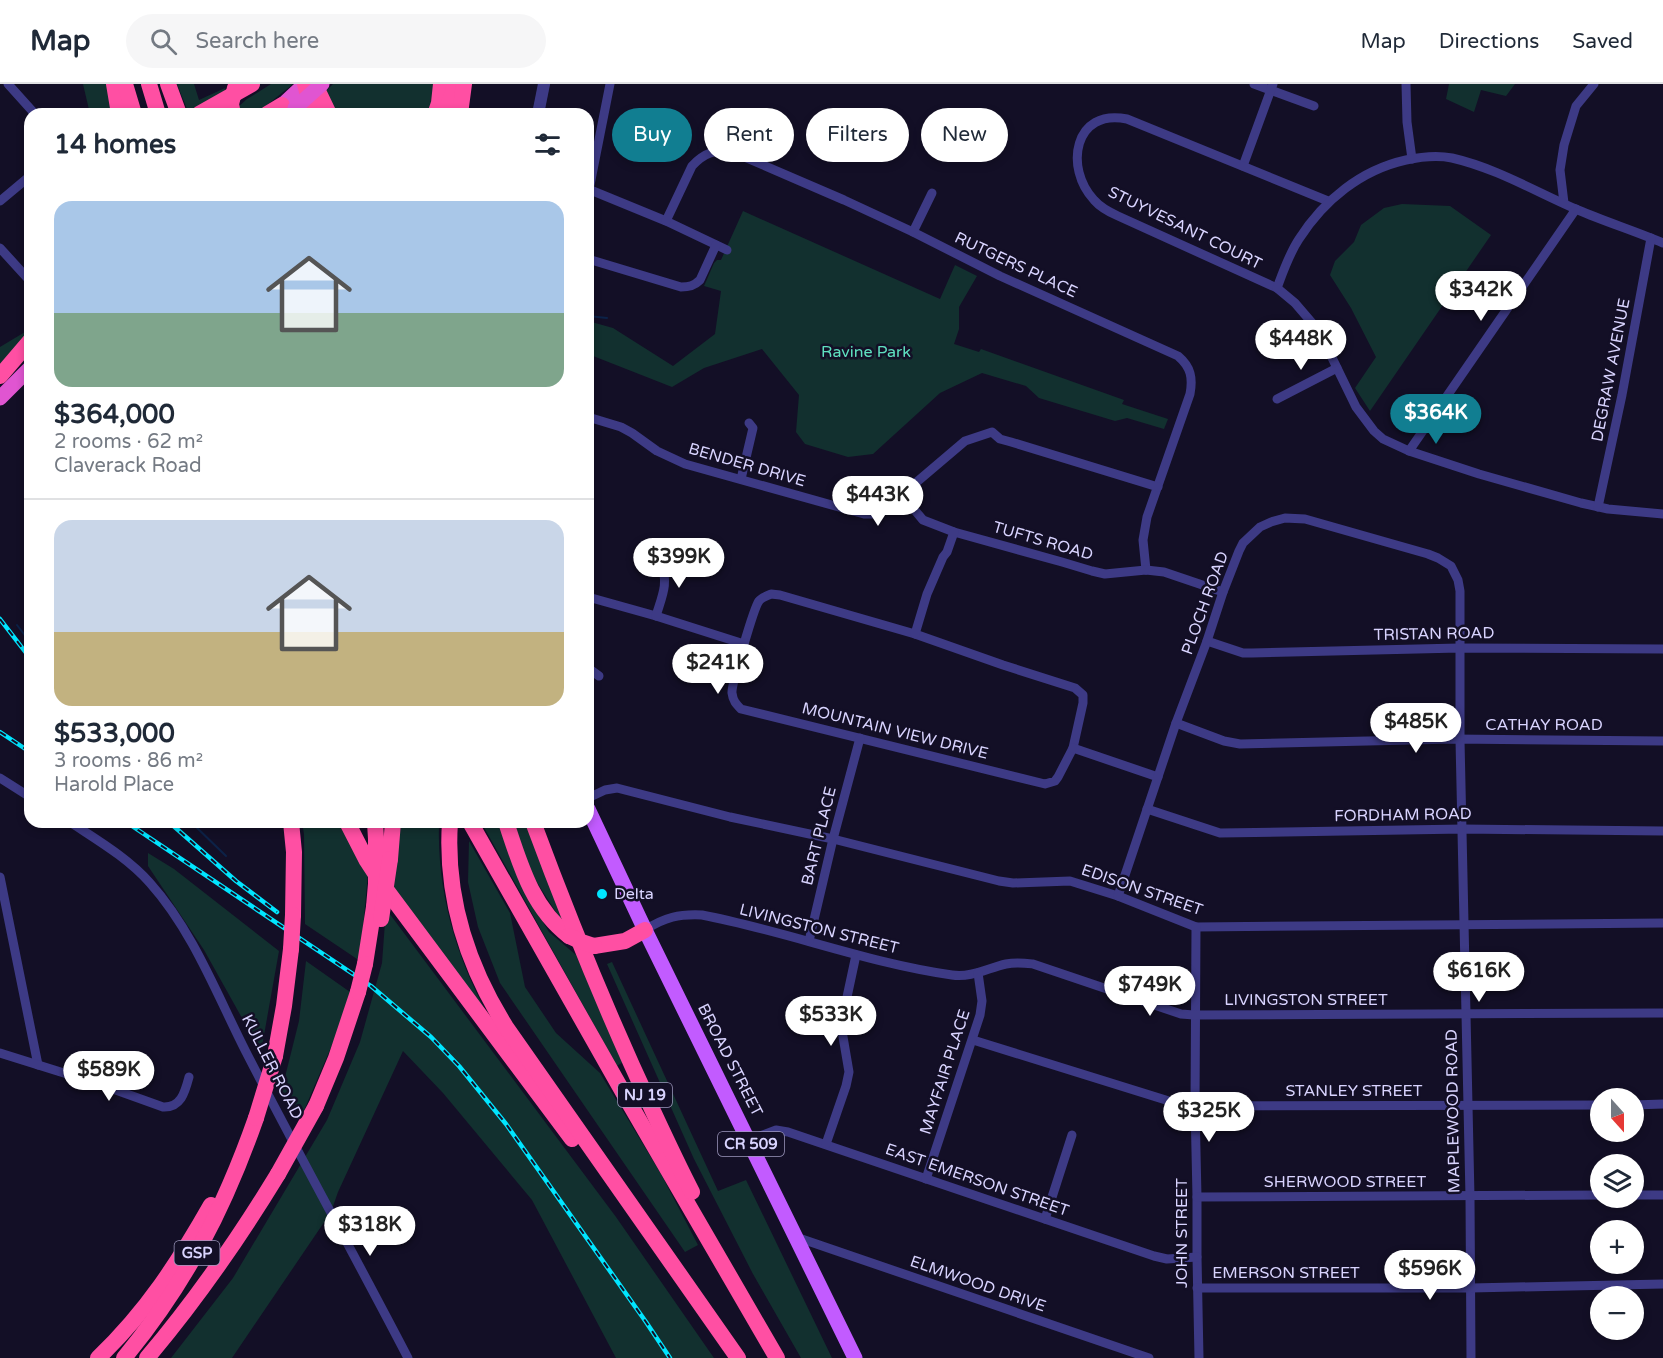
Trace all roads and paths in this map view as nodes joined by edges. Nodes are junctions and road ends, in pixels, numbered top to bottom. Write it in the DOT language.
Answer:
graph roads {
  1 [pos="8,84"];
  2 [pos="114,84"];
  3 [pos="125,84"];
  4 [pos="149,84"];
  5 [pos="168,84"];
  6 [pos="252,84"];
  7 [pos="544,84"];
  8 [pos="610,84"];
  9 [pos="1254,84"];
  10 [pos="1406,84"];
  11 [pos="1594,84"];
  12 [pos="313,85"];
  13 [pos="237,86"];
  14 [pos="453,86"];
  15 [pos="1272,87"];
  16 [pos="1314,106"];
  17 [pos="286,107"];
  18 [pos="30,108"];
  19 [pos="118,108"];
  20 [pos="132,108"];
  21 [pos="156,108"];
  22 [pos="177,108"];
  23 [pos="210,108"];
  24 [pos="225,108"];
  25 [pos="232,108"];
  26 [pos="313,108"];
  27 [pos="324,108"];
  28 [pos="437,108"];
  29 [pos="448,108"];
  30 [pos="458,108"];
  31 [pos="539,108"];
  32 [pos="1413,159"];
  33 [pos="594,164"];
  34 [pos="1243,166"];
  35 [pos="24,181"];
  36 [pos="594,191"];
  37 [pos="932,193"];
  38 [pos="0,201"];
  39 [pos="1328,201"];
  40 [pos="1564,203"];
  41 [pos="1576,209"];
  42 [pos="666,221"];
  43 [pos="913,232"];
  44 [pos="1651,238"];
  45 [pos="1663,243"];
  46 [pos="716,245"];
  47 [pos="0,248"];
  48 [pos="727,250"];
  49 [pos="594,261"];
  50 [pos="24,274"];
  51 [pos="1277,288"];
  52 [pos="24,348"];
  53 [pos="24,359"];
  54 [pos="1337,368"];
  55 [pos="24,374"];
  56 [pos="0,376"];
  57 [pos="0,382"];
  58 [pos="0,398"];
  59 [pos="1277,399"];
  60 [pos="594,419"];
  61 [pos="749,423"];
  62 [pos="1409,451"];
  63 [pos="741,478"];
  64 [pos="1158,487"];
  65 [pos="902,495"];
  66 [pos="1598,507"];
  67 [pos="1663,514"];
  68 [pos="954,532"];
  69 [pos="661,564"];
  70 [pos="1146,570"];
  71 [pos="1223,592"];
  72 [pos="594,599"];
  73 [pos="657,616"];
  74 [pos="915,634"];
  75 [pos="1207,641"];
  76 [pos="744,644"];
  77 [pos="1459,648"];
  78 [pos="1663,649"];
  79 [pos="594,672"];
  80 [pos="599,676"];
  81 [pos="1176,723"];
  82 [pos="860,738"];
  83 [pos="1460,740"];
  84 [pos="1663,741"];
  85 [pos="1072,748"];
  86 [pos="1158,777"];
  87 [pos="0,778"];
  88 [pos="24,793"];
  89 [pos="594,795"];
  90 [pos="1147,809"];
  91 [pos="594,822"];
  92 [pos="79,828"];
  93 [pos="291,828"];
  94 [pos="350,828"];
  95 [pos="375,828"];
  96 [pos="393,828"];
  97 [pos="449,828"];
  98 [pos="473,828"];
  99 [pos="508,828"];
  100 [pos="535,828"];
  101 [pos="1463,829"];
  102 [pos="1663,831"];
  103 [pos="833,839"];
  104 [pos="0,877"];
  105 [pos="1118,896"];
  106 [pos="377,913"];
  107 [pos="1663,923"];
  108 [pos="1465,925"];
  109 [pos="1196,927"];
  110 [pos="645,930"];
  111 [pos="809,941"];
  112 [pos="856,955"];
  113 [pos="978,973"];
  114 [pos="1663,1013"];
  115 [pos="1194,1015"];
  116 [pos="1466,1015"];
  117 [pos="973,1040"];
  118 [pos="0,1053"];
  119 [pos="38,1065"];
  120 [pos="189,1077"];
  121 [pos="1644,1104"];
  122 [pos="1663,1104"];
  123 [pos="1590,1105"];
  124 [pos="1195,1106"];
  125 [pos="1468,1106"];
  126 [pos="250,1136"];
  127 [pos="1072,1136"];
  128 [pos="749,1140"];
  129 [pos="826,1144"];
  130 [pos="926,1179"];
  131 [pos="1644,1195"];
  132 [pos="1663,1195"];
  133 [pos="1590,1196"];
  134 [pos="1197,1197"];
  135 [pos="1470,1197"];
  136 [pos="1045,1219"];
  137 [pos="796,1238"];
  138 [pos="1197,1257"];
  139 [pos="214,1272"];
  140 [pos="1663,1284"];
  141 [pos="1197,1288"];
  142 [pos="1471,1288"];
  143 [pos="699,1303"];
  144 [pos="859,1356"];
  145 [pos="98,1358"];
  146 [pos="124,1358"];
  147 [pos="147,1358"];
  148 [pos="160,1358"];
  149 [pos="408,1358"];
  150 [pos="738,1358"];
  151 [pos="777,1358"];
  152 [pos="1149,1358"];
  153 [pos="1199,1358"];
  154 [pos="1471,1358"];
  1 -- 18 [label="street"];
  2 -- 19 [label="highway"];
  3 -- 20 [label="highway"];
  4 -- 21 [label="highway"];
  5 -- 22 [label="highway"];
  6 -- 23 [label="highway, bridge"];
  7 -- 31 [label="street"];
  8 -- 33 [label="street"];
  9 -- 15 [label="street"];
  10 -- 32 [label="street"];
  11 -- 40 [label="street"];
  12 -- 17 [label="highway, bridge"];
  12 -- 26 [label="highway"];
  12 -- 27 [label="highway"];
  13 -- 24 [label="highway"];
  13 -- 25 [label="highway"];
  14 -- 28 [label="highway"];
  14 -- 29 [label="highway"];
  14 -- 30 [label="highway"];
  15 -- 16 [label="street"];
  15 -- 34 [label="street"];
  32 -- 39 [label="street"];
  32 -- 40 [label="street"];
  34 -- 39 [label="street, STUYVESANT COURT"];
  34 -- 51 [label="street, STUYVESANT COURT"];
  35 -- 38 [label="street"];
  36 -- 42 [label="street"];
  37 -- 43 [label="street"];
  39 -- 51 [label="street"];
  40 -- 41 [label="street"];
  41 -- 44 [label="street"];
  41 -- 62 [label="street"];
  42 -- 43 [label="street, RUTGERS PLACE"];
  42 -- 46 [label="street"];
  43 -- 64 [label="street, RUTGERS PLACE"];
  44 -- 45 [label="street"];
  44 -- 66 [label="street, DEGRAW AVENUE"];
  46 -- 48 [label="street"];
  46 -- 49 [label="street"];
  47 -- 50 [label="street"];
  51 -- 54 [label="street, STUYVESANT COURT"];
  52 -- 56 [label="highway"];
  53 -- 57 [label="highway"];
  54 -- 59 [label="street"];
  54 -- 62 [label="street, STUYVESANT COURT"];
  55 -- 58 [label="highway"];
  60 -- 63 [label="street, BENDER DRIVE"];
  61 -- 63 [label="street"];
  62 -- 66 [label="street, STUYVESANT COURT"];
  63 -- 65 [label="street, BENDER DRIVE"];
  64 -- 65 [label="street, BENDER DRIVE"];
  64 -- 70 [label="street, RUTGERS PLACE"];
  65 -- 68 [label="street, TUFTS ROAD"];
  66 -- 67 [label="street, STUYVESANT COURT"];
  68 -- 70 [label="street, TUFTS ROAD"];
  68 -- 74 [label="street"];
  69 -- 73 [label="street"];
  70 -- 71 [label="street, TUFTS ROAD"];
  71 -- 75 [label="street, PLOCH ROAD"];
  71 -- 77 [label="street, PLOCH ROAD"];
  72 -- 73 [label="street"];
  73 -- 76 [label="street"];
  74 -- 76 [label="street, MOUNTAIN VIEW DRIVE"];
  74 -- 85 [label="street, MOUNTAIN VIEW DRIVE"];
  75 -- 77 [label="street, TRISTAN ROAD"];
  75 -- 81 [label="street, PLOCH ROAD"];
  76 -- 82 [label="street, MOUNTAIN VIEW DRIVE"];
  77 -- 78 [label="street, TRISTAN ROAD"];
  77 -- 83 [label="street, MAPLEWOOD ROAD"];
  79 -- 80 [label="street"];
  81 -- 83 [label="street, CATHAY ROAD"];
  81 -- 86 [label="street, PLOCH ROAD"];
  82 -- 85 [label="street, MOUNTAIN VIEW DRIVE"];
  82 -- 103 [label="street, BART PLACE"];
  83 -- 84 [label="street, CATHAY ROAD"];
  83 -- 101 [label="street, MAPLEWOOD ROAD"];
  85 -- 86 [label="street"];
  86 -- 90 [label="street, PLOCH ROAD"];
  87 -- 88 [label="street"];
  89 -- 103 [label="street, EDISON STREET"];
  90 -- 101 [label="street, FORDHAM ROAD"];
  90 -- 105 [label="street, PLOCH ROAD"];
  91 -- 110 [label="main road, BROAD STREET / CR 509"];
  92 -- 149 [label="street, KULLER ROAD"];
  93 -- 126 [label="highway, GSP, bridge"];
  94 -- 143 [label="highway"];
  95 -- 106 [label="highway, GSP, bridge"];
  96 -- 106 [label="highway, bridge"];
  97 -- 143 [label="highway"];
  98 -- 151 [label="highway"];
  99 -- 110 [label="highway, bridge"];
  100 -- 151 [label="highway, NJ 19"];
  101 -- 102 [label="street, FORDHAM ROAD"];
  101 -- 108 [label="street, MAPLEWOOD ROAD"];
  103 -- 105 [label="street, EDISON STREET"];
  103 -- 111 [label="street, BART PLACE"];
  104 -- 119 [label="street"];
  105 -- 109 [label="street, EDISON STREET"];
  106 -- 139 [label="highway, GSP, bridge"];
  107 -- 108 [label="street, EDISON STREET"];
  108 -- 109 [label="street, EDISON STREET"];
  108 -- 116 [label="street, MAPLEWOOD ROAD"];
  109 -- 115 [label="street, JOHN STREET"];
  110 -- 111 [label="street, LIVINGSTON STREET"];
  110 -- 128 [label="main road, BROAD STREET / CR 509"];
  111 -- 112 [label="street, LIVINGSTON STREET"];
  112 -- 113 [label="street, LIVINGSTON STREET"];
  112 -- 129 [label="street"];
  113 -- 115 [label="street, LIVINGSTON STREET"];
  113 -- 117 [label="street, MAYFAIR PLACE"];
  114 -- 116 [label="street, LIVINGSTON STREET"];
  115 -- 116 [label="street, LIVINGSTON STREET"];
  115 -- 124 [label="street, JOHN STREET"];
  116 -- 125 [label="street, MAPLEWOOD ROAD"];
  117 -- 124 [label="street, STANLEY STREET"];
  117 -- 130 [label="street, MAYFAIR PLACE"];
  118 -- 119 [label="street"];
  119 -- 120 [label="street"];
  121 -- 122 [label="street"];
  123 -- 125 [label="street, STANLEY STREET"];
  124 -- 125 [label="street, STANLEY STREET"];
  124 -- 134 [label="street, JOHN STREET"];
  125 -- 135 [label="street, MAPLEWOOD ROAD"];
  126 -- 145 [label="highway"];
  126 -- 146 [label="highway, GSP"];
  127 -- 136 [label="street"];
  128 -- 129 [label="street, EAST EMERSON STREET"];
  128 -- 137 [label="main road, BROAD STREET / CR 509"];
  129 -- 130 [label="street, EAST EMERSON STREET"];
  130 -- 136 [label="street, EAST EMERSON STREET"];
  131 -- 132 [label="street"];
  133 -- 135 [label="street, SHERWOOD STREET"];
  134 -- 135 [label="street, SHERWOOD STREET"];
  134 -- 138 [label="street, JOHN STREET"];
  135 -- 142 [label="street, MAPLEWOOD ROAD"];
  136 -- 138 [label="street, EAST EMERSON STREET"];
  137 -- 144 [label="main road, BROAD STREET / CR 509"];
  137 -- 152 [label="street, ELMWOOD DRIVE"];
  138 -- 141 [label="street, JOHN STREET"];
  139 -- 147 [label="highway, GSP"];
  139 -- 148 [label="highway"];
  140 -- 142 [label="street, EMERSON STREET"];
  141 -- 142 [label="street, EMERSON STREET"];
  141 -- 153 [label="street, JOHN STREET"];
  142 -- 154 [label="street, MAPLEWOOD ROAD"];
  143 -- 150 [label="highway"];
}
